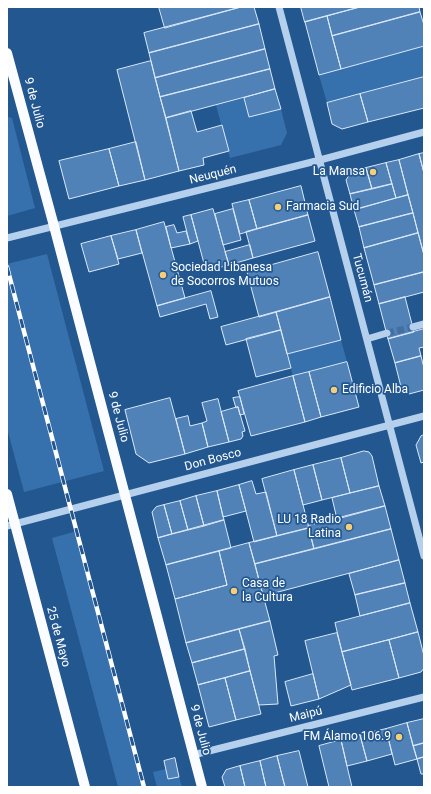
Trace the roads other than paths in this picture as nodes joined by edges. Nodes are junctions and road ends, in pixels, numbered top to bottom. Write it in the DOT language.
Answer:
graph roads {
  1 [pos="279,7"];
  2 [pos="7,53"];
  3 [pos="424,132"];
  4 [pos="320,160"];
  5 [pos="54,226"];
  6 [pos="7,238"];
  7 [pos="424,324"];
  8 [pos="413,326"];
  9 [pos="387,334"];
  10 [pos="367,339"];
  11 [pos="424,416"];
  12 [pos="390,425"];
  13 [pos="7,494"];
  14 [pos="125,495"];
  15 [pos="11,525"];
  16 [pos="424,556"];
  17 [pos="424,697"];
  18 [pos="194,755"];
  19 [pos="82,786"];
  20 [pos="202,787"];
  1 -- 4 [label="street, Tucumán"];
  2 -- 5 [label="main road, 9 de Julio"];
  3 -- 4 [label="street, Neuquén"];
  4 -- 5 [label="street, Neuquén"];
  4 -- 10 [label="street, Tucumán"];
  5 -- 6 [label="street, Neuquén"];
  5 -- 14 [label="main road, 9 de Julio"];
  7 -- 8 [label="street"];
  9 -- 10 [label="street"];
  10 -- 12 [label="street, Tucumán"];
  11 -- 12 [label="street, Don Bosco"];
  12 -- 14 [label="street, Don Bosco"];
  12 -- 16 [label="street, Tucumán"];
  13 -- 15 [label="main road, 25 de Mayo"];
  14 -- 15 [label="street, Don Bosco"];
  14 -- 18 [label="main road, 9 de Julio"];
  15 -- 19 [label="main road, 25 de Mayo"];
  17 -- 18 [label="street, Maipú"];
  18 -- 20 [label="main road, 9 de Julio"];
}
